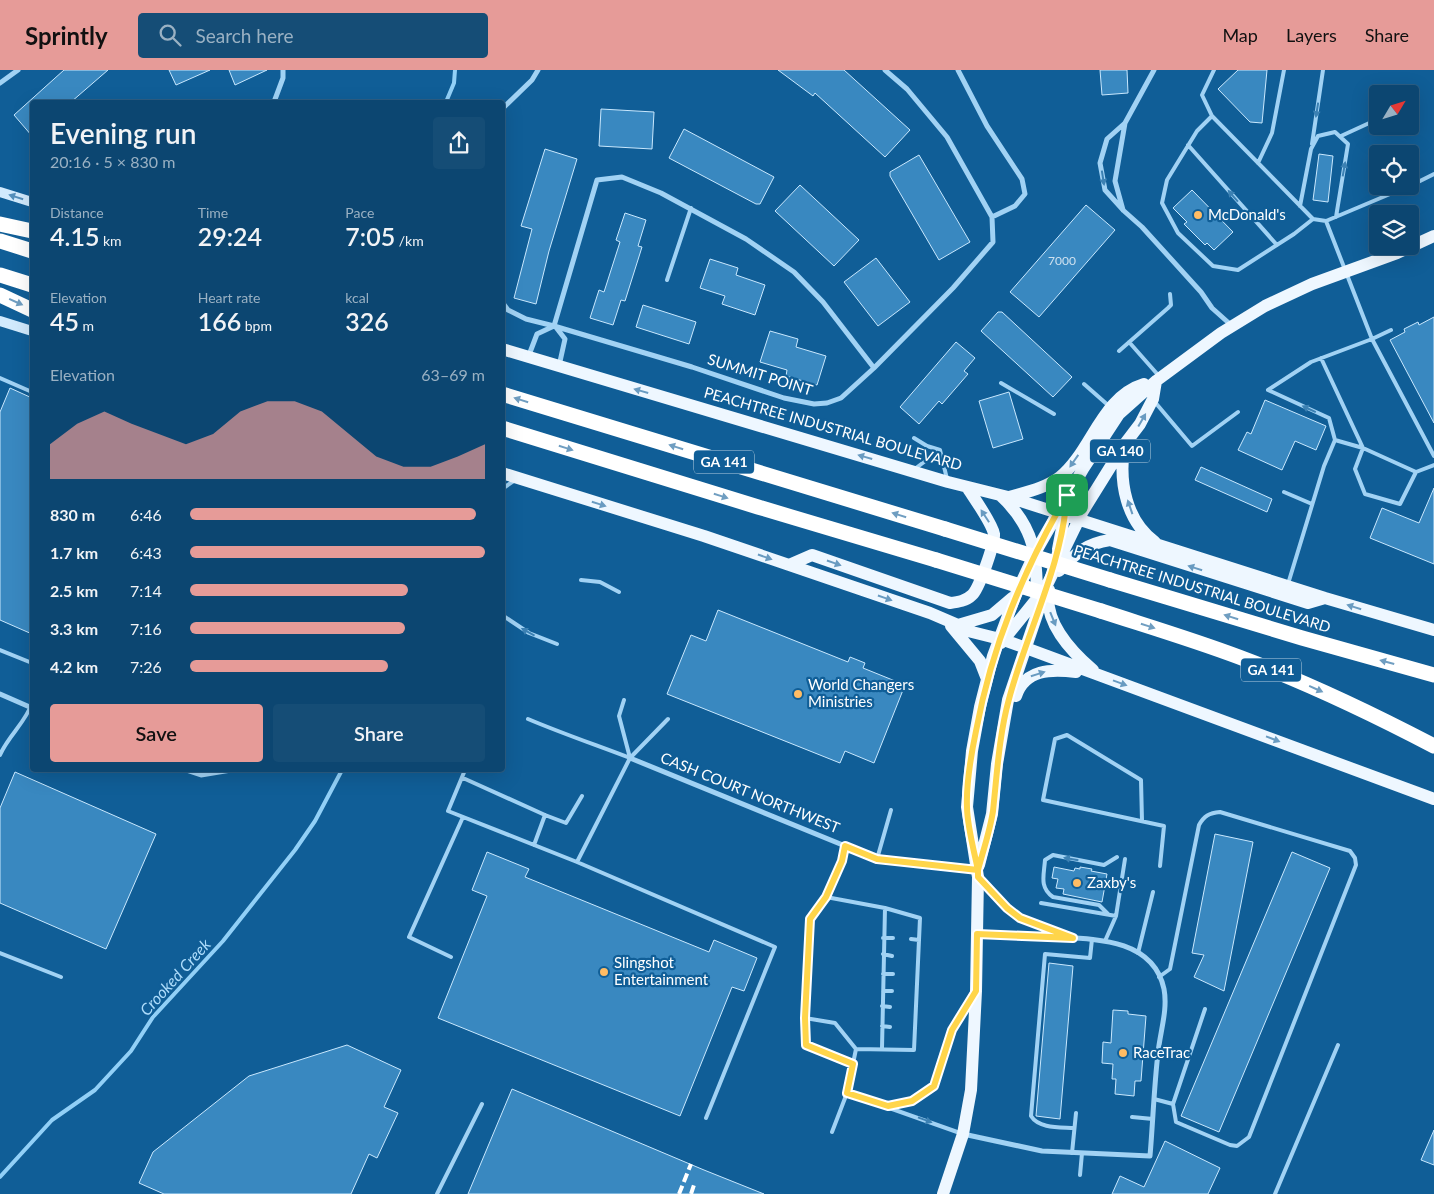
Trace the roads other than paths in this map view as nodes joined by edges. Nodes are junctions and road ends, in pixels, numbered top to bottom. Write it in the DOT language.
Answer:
graph roads {
  1 [pos="18,70"];
  2 [pos="284,70"];
  3 [pos="538,70"];
  4 [pos="885,70"];
  5 [pos="958,70"];
  6 [pos="1154,70"];
  7 [pos="1214,70"];
  8 [pos="1284,70"];
  9 [pos="1323,70"];
  10 [pos="0,83"];
  11 [pos="275,100"];
  12 [pos="505,106"];
  13 [pos="1212,116"];
  14 [pos="1125,123"];
  15 [pos="1369,123"];
  16 [pos="1340,136"];
  17 [pos="1188,145"];
  18 [pos="1311,150"];
  19 [pos="1258,163"];
  20 [pos="1434,174"];
  21 [pos="1419,182"];
  22 [pos="0,192"];
  23 [pos="1389,195"];
  24 [pos="30,201"];
  25 [pos="1300,206"];
  26 [pos="691,208"];
  27 [pos="1124,211"];
  28 [pos="992,217"];
  29 [pos="1336,217"];
  30 [pos="1313,219"];
  31 [pos="1326,221"];
  32 [pos="0,224"];
  33 [pos="30,231"];
  34 [pos="1434,236"];
  35 [pos="0,241"];
  36 [pos="1277,245"];
  37 [pos="30,250"];
  38 [pos="1345,272"];
  39 [pos="0,274"];
  40 [pos="668,280"];
  41 [pos="30,283"];
  42 [pos="1170,294"];
  43 [pos="0,295"];
  44 [pos="505,306"];
  45 [pos="30,309"];
  46 [pos="0,321"];
  47 [pos="554,326"];
  48 [pos="1232,326"];
  49 [pos="30,330"];
  50 [pos="1392,330"];
  51 [pos="1372,339"];
  52 [pos="1129,342"];
  53 [pos="505,350"];
  54 [pos="1119,351"];
  55 [pos="529,358"];
  56 [pos="1321,358"];
  57 [pos="558,367"];
  58 [pos="874,368"];
  59 [pos="0,378"];
  60 [pos="1158,379"];
  61 [pos="1001,383"];
  62 [pos="1084,384"];
  63 [pos="30,391"];
  64 [pos="505,395"];
  65 [pos="1153,399"];
  66 [pos="1111,407"];
  67 [pos="1238,412"];
  68 [pos="1054,414"];
  69 [pos="505,429"];
  70 [pos="914,438"];
  71 [pos="1335,440"];
  72 [pos="1124,445"];
  73 [pos="1363,448"];
  74 [pos="940,450"];
  75 [pos="1434,456"];
  76 [pos="1434,466"];
  77 [pos="911,471"];
  78 [pos="1416,472"];
  79 [pos="505,475"];
  80 [pos="518,478"];
  81 [pos="948,482"];
  82 [pos="505,487"];
  83 [pos="967,487"];
  84 [pos="1284,492"];
  85 [pos="1004,496"];
  86 [pos="1312,504"];
  87 [pos="1067,516"];
  88 [pos="1060,542"];
  89 [pos="1159,544"];
  90 [pos="1035,553"];
  91 [pos="789,565"];
  92 [pos="1037,568"];
  93 [pos="1050,579"];
  94 [pos="581,580"];
  95 [pos="1288,586"];
  96 [pos="619,592"];
  97 [pos="1016,594"];
  98 [pos="1037,598"];
  99 [pos="1326,598"];
  100 [pos="1037,613"];
  101 [pos="505,616"];
  102 [pos="944,619"];
  103 [pos="958,625"];
  104 [pos="1434,630"];
  105 [pos="1001,639"];
  106 [pos="557,644"];
  107 [pos="1025,648"];
  108 [pos="0,650"];
  109 [pos="30,662"];
  110 [pos="1098,675"];
  111 [pos="1434,675"];
  112 [pos="986,678"];
  113 [pos="0,694"];
  114 [pos="624,700"];
  115 [pos="30,705"];
  116 [pos="30,709"];
  117 [pos="528,719"];
  118 [pos="668,719"];
  119 [pos="0,739"];
  120 [pos="6,742"];
  121 [pos="1434,746"];
  122 [pos="0,754"];
  123 [pos="630,758"];
  124 [pos="192,772"];
  125 [pos="219,772"];
  126 [pos="464,772"];
  127 [pos="463,778"];
  128 [pos="582,796"];
  129 [pos="1434,799"];
  130 [pos="891,810"];
  131 [pos="992,814"];
  132 [pos="545,816"];
  133 [pos="462,817"];
  134 [pos="1142,821"];
  135 [pos="534,845"];
  136 [pos="845,846"];
  137 [pos="1117,857"];
  138 [pos="877,859"];
  139 [pos="1126,859"];
  140 [pos="577,862"];
  141 [pos="1160,866"];
  142 [pos="978,874"];
  143 [pos="1153,892"];
  144 [pos="826,897"];
  145 [pos="1041,903"];
  146 [pos="885,908"];
  147 [pos="1108,914"];
  148 [pos="1116,916"];
  149 [pos="977,934"];
  150 [pos="883,938"];
  151 [pos="893,938"];
  152 [pos="1073,938"];
  153 [pos="911,939"];
  154 [pos="1092,939"];
  155 [pos="919,940"];
  156 [pos="1105,941"];
  157 [pos="0,953"];
  158 [pos="1138,953"];
  159 [pos="883,954"];
  160 [pos="892,956"];
  161 [pos="451,957"];
  162 [pos="912,957"];
  163 [pos="918,957"];
  164 [pos="883,974"];
  165 [pos="893,974"];
  166 [pos="911,976"];
  167 [pos="917,976"];
  168 [pos="61,977"];
  169 [pos="1159,977"];
  170 [pos="883,991"];
  171 [pos="892,991"];
  172 [pos="910,991"];
  173 [pos="917,991"];
  174 [pos="976,991"];
  175 [pos="882,1006"];
  176 [pos="890,1007"];
  177 [pos="910,1008"];
  178 [pos="916,1009"];
  179 [pos="1206,1009"];
  180 [pos="805,1018"];
  181 [pos="882,1026"];
  182 [pos="890,1027"];
  183 [pos="910,1027"];
  184 [pos="915,1028"];
  185 [pos="1338,1046"];
  186 [pos="882,1048"];
  187 [pos="856,1049"];
  188 [pos="853,1064"];
  189 [pos="847,1093"];
  190 [pos="1154,1099"];
  191 [pos="482,1104"];
  192 [pos="1173,1104"];
  193 [pos="888,1106"];
  194 [pos="1076,1113"];
  195 [pos="1132,1117"];
  196 [pos="706,1118"];
  197 [pos="1153,1119"];
  198 [pos="1074,1128"];
  199 [pos="832,1132"];
  200 [pos="963,1134"];
  201 [pos="1072,1152"];
  202 [pos="1082,1153"];
  203 [pos="1080,1175"];
  204 [pos="437,1194"];
  205 [pos="944,1194"];
  206 [pos="1274,1194"];
  1 -- 10 [label="street"];
  2 -- 11 [label="street"];
  3 -- 12 [label="street"];
  4 -- 28 [label="street"];
  5 -- 28 [label="street"];
  6 -- 14 [label="street"];
  7 -- 13 [label="lane"];
  8 -- 19 [label="lane"];
  9 -- 18 [label="lane, one-way"];
  13 -- 17 [label="lane"];
  13 -- 19 [label="lane"];
  14 -- 27 [label="street"];
  14 -- 27 [label="street, one-way"];
  15 -- 16 [label="lane"];
  16 -- 18 [label="lane"];
  29 -- 16 [label="lane, one-way"];
  36 -- 17 [label="lane, one-way"];
  17 -- 36 [label="lane"];
  18 -- 25 [label="lane"];
  19 -- 25 [label="lane"];
  20 -- 21 [label="lane"];
  24 -- 22 [label="main road, one-way"];
  23 -- 29 [label="lane"];
  25 -- 30 [label="lane"];
  26 -- 40 [label="lane"];
  26 -- 47 [label="street"];
  26 -- 58 [label="street"];
  27 -- 48 [label="street"];
  28 -- 58 [label="street, SUMMIT POINT"];
  29 -- 31 [label="lane"];
  30 -- 31 [label="lane"];
  30 -- 36 [label="lane"];
  31 -- 38 [label="lane"];
  32 -- 33 [label="highway"];
  34 -- 38 [label="main road, GA 140"];
  35 -- 37 [label="highway"];
  38 -- 48 [label="main road, GA 140"];
  38 -- 51 [label="lane"];
  39 -- 41 [label="highway"];
  42 -- 52 [label="lane"];
  43 -- 45 [label="highway, one-way"];
  44 -- 47 [label="street, SUMMIT POINT"];
  46 -- 49 [label="main road"];
  47 -- 55 [label="street"];
  47 -- 57 [label="street"];
  47 -- 58 [label="street, SUMMIT POINT"];
  48 -- 60 [label="main road, GA 140"];
  50 -- 51 [label="lane"];
  51 -- 56 [label="lane"];
  51 -- 75 [label="lane"];
  52 -- 54 [label="lane"];
  52 -- 60 [label="lane"];
  53 -- 55 [label="main road, PEACHTREE INDUSTRIAL BOULEVARD"];
  55 -- 57 [label="main road, PEACHTREE INDUSTRIAL BOULEVARD"];
  71 -- 56 [label="lane, one-way"];
  56 -- 73 [label="lane"];
  77 -- 57 [label="main road, PEACHTREE INDUSTRIAL BOULEVARD, one-way"];
  59 -- 63 [label="lane"];
  60 -- 65 [label="main road, GA 140"];
  60 -- 66 [label="main road"];
  60 -- 87 [label="main road, GA 140"];
  61 -- 68 [label="lane"];
  62 -- 66 [label="lane"];
  111 -- 64 [label="highway, PEACHTREE INDUSTRIAL BOULEVARD / GA 141, one-way, bridge"];
  65 -- 67 [label="lane"];
  72 -- 65 [label="main road, GA 140, one-way"];
  66 -- 85 [label="main road, one-way"];
  69 -- 121 [label="highway, GA 141, one-way, bridge"];
  70 -- 74 [label="lane"];
  71 -- 73 [label="lane"];
  71 -- 86 [label="lane"];
  72 -- 87 [label="main road, GA 140"];
  89 -- 72 [label="main road, one-way"];
  73 -- 78 [label="lane"];
  73 -- 78 [label="lane"];
  74 -- 77 [label="lane"];
  74 -- 81 [label="lane"];
  76 -- 78 [label="lane"];
  77 -- 81 [label="main road, PEACHTREE INDUSTRIAL BOULEVARD"];
  79 -- 80 [label="main road"];
  80 -- 82 [label="lane"];
  80 -- 91 [label="main road, one-way"];
  81 -- 83 [label="main road, PEACHTREE INDUSTRIAL BOULEVARD"];
  83 -- 85 [label="main road, PEACHTREE INDUSTRIAL BOULEVARD"];
  91 -- 83 [label="main road, one-way"];
  84 -- 86 [label="lane"];
  85 -- 87 [label="main road, PEACHTREE INDUSTRIAL BOULEVARD"];
  85 -- 90 [label="main road"];
  86 -- 95 [label="lane"];
  87 -- 88 [label="main road"];
  87 -- 89 [label="main road, PEACHTREE INDUSTRIAL BOULEVARD"];
  87 -- 90 [label="main road, GA 140"];
  87 -- 93 [label="main road, GA 140"];
  88 -- 92 [label="main road"];
  88 -- 93 [label="main road"];
  89 -- 95 [label="main road, PEACHTREE INDUSTRIAL BOULEVARD"];
  90 -- 92 [label="main road"];
  90 -- 97 [label="main road, GA 140"];
  91 -- 102 [label="main road, one-way"];
  92 -- 97 [label="main road"];
  92 -- 98 [label="main road"];
  93 -- 98 [label="main road"];
  99 -- 93 [label="main road, one-way"];
  93 -- 100 [label="main road, GA 140"];
  93 -- 110 [label="main road, one-way"];
  94 -- 96 [label="lane"];
  95 -- 99 [label="main road, PEACHTREE INDUSTRIAL BOULEVARD"];
  97 -- 103 [label="main road"];
  97 -- 105 [label="main road, GA 140"];
  98 -- 100 [label="main road"];
  98 -- 105 [label="main road"];
  104 -- 99 [label="main road, PEACHTREE INDUSTRIAL BOULEVARD, one-way"];
  100 -- 107 [label="main road, GA 140"];
  106 -- 101 [label="lane, one-way"];
  102 -- 103 [label="main road"];
  102 -- 112 [label="main road"];
  103 -- 105 [label="main road"];
  105 -- 107 [label="main road"];
  105 -- 112 [label="main road, GA 140"];
  107 -- 110 [label="main road"];
  107 -- 131 [label="main road, GA 140"];
  108 -- 109 [label="lane"];
  110 -- 129 [label="main road, one-way"];
  131 -- 110 [label="main road, one-way"];
  112 -- 142 [label="main road, GA 140"];
  113 -- 115 [label="street"];
  114 -- 123 [label="lane"];
  116 -- 120 [label="lane"];
  117 -- 123 [label="lane"];
  118 -- 123 [label="lane"];
  119 -- 120 [label="lane"];
  120 -- 122 [label="lane"];
  123 -- 136 [label="street, CASH COURT NORTHWEST"];
  123 -- 140 [label="lane"];
  124 -- 125 [label="street"];
  126 -- 127 [label="lane"];
  127 -- 132 [label="lane"];
  127 -- 133 [label="lane"];
  128 -- 132 [label="lane"];
  130 -- 138 [label="lane"];
  131 -- 142 [label="main road, GA 140"];
  132 -- 135 [label="lane"];
  133 -- 135 [label="lane"];
  133 -- 161 [label="lane"];
  134 -- 134 [label="lane"];
  134 -- 141 [label="lane"];
  135 -- 140 [label="lane"];
  136 -- 138 [label="street, CASH COURT NORTHWEST"];
  136 -- 144 [label="lane"];
  137 -- 147 [label="lane, one-way"];
  138 -- 142 [label="street, CASH COURT NORTHWEST"];
  139 -- 148 [label="lane"];
  140 -- 196 [label="lane"];
  142 -- 149 [label="main road, GA 140"];
  142 -- 152 [label="lane"];
  143 -- 158 [label="lane"];
  144 -- 146 [label="lane"];
  144 -- 180 [label="lane"];
  145 -- 147 [label="lane"];
  146 -- 150 [label="lane"];
  146 -- 155 [label="lane"];
  147 -- 148 [label="lane"];
  148 -- 156 [label="lane"];
  149 -- 152 [label="street"];
  149 -- 174 [label="main road, GA 140"];
  150 -- 151 [label="lane"];
  150 -- 159 [label="lane"];
  152 -- 154 [label="street"];
  153 -- 155 [label="lane"];
  154 -- 156 [label="street"];
  154 -- 198 [label="lane"];
  155 -- 163 [label="lane"];
  156 -- 158 [label="street"];
  157 -- 168 [label="lane"];
  158 -- 169 [label="street"];
  159 -- 160 [label="lane"];
  159 -- 164 [label="lane"];
  162 -- 163 [label="lane"];
  163 -- 167 [label="lane"];
  164 -- 165 [label="lane"];
  164 -- 170 [label="lane"];
  166 -- 167 [label="lane"];
  167 -- 173 [label="lane"];
  169 -- 190 [label="street"];
  169 -- 192 [label="lane"];
  170 -- 171 [label="lane"];
  170 -- 175 [label="lane"];
  172 -- 173 [label="lane"];
  173 -- 178 [label="lane"];
  174 -- 193 [label="lane"];
  174 -- 200 [label="main road, GA 140"];
  175 -- 176 [label="lane"];
  175 -- 181 [label="lane"];
  177 -- 178 [label="lane"];
  178 -- 184 [label="lane"];
  179 -- 192 [label="lane"];
  180 -- 187 [label="lane"];
  180 -- 188 [label="lane"];
  181 -- 182 [label="lane"];
  181 -- 186 [label="lane"];
  183 -- 184 [label="lane"];
  184 -- 186 [label="lane"];
  185 -- 206 [label="lane"];
  186 -- 187 [label="lane"];
  187 -- 188 [label="lane"];
  188 -- 189 [label="lane"];
  189 -- 193 [label="lane"];
  189 -- 199 [label="lane"];
  190 -- 192 [label="lane"];
  190 -- 197 [label="street"];
  191 -- 204 [label="lane"];
  193 -- 200 [label="lane, one-way"];
  194 -- 198 [label="lane"];
  195 -- 197 [label="lane"];
  197 -- 202 [label="street"];
  198 -- 201 [label="lane"];
  200 -- 201 [label="street"];
  200 -- 205 [label="main road, GA 140"];
  201 -- 202 [label="street"];
  202 -- 203 [label="lane"];
}
